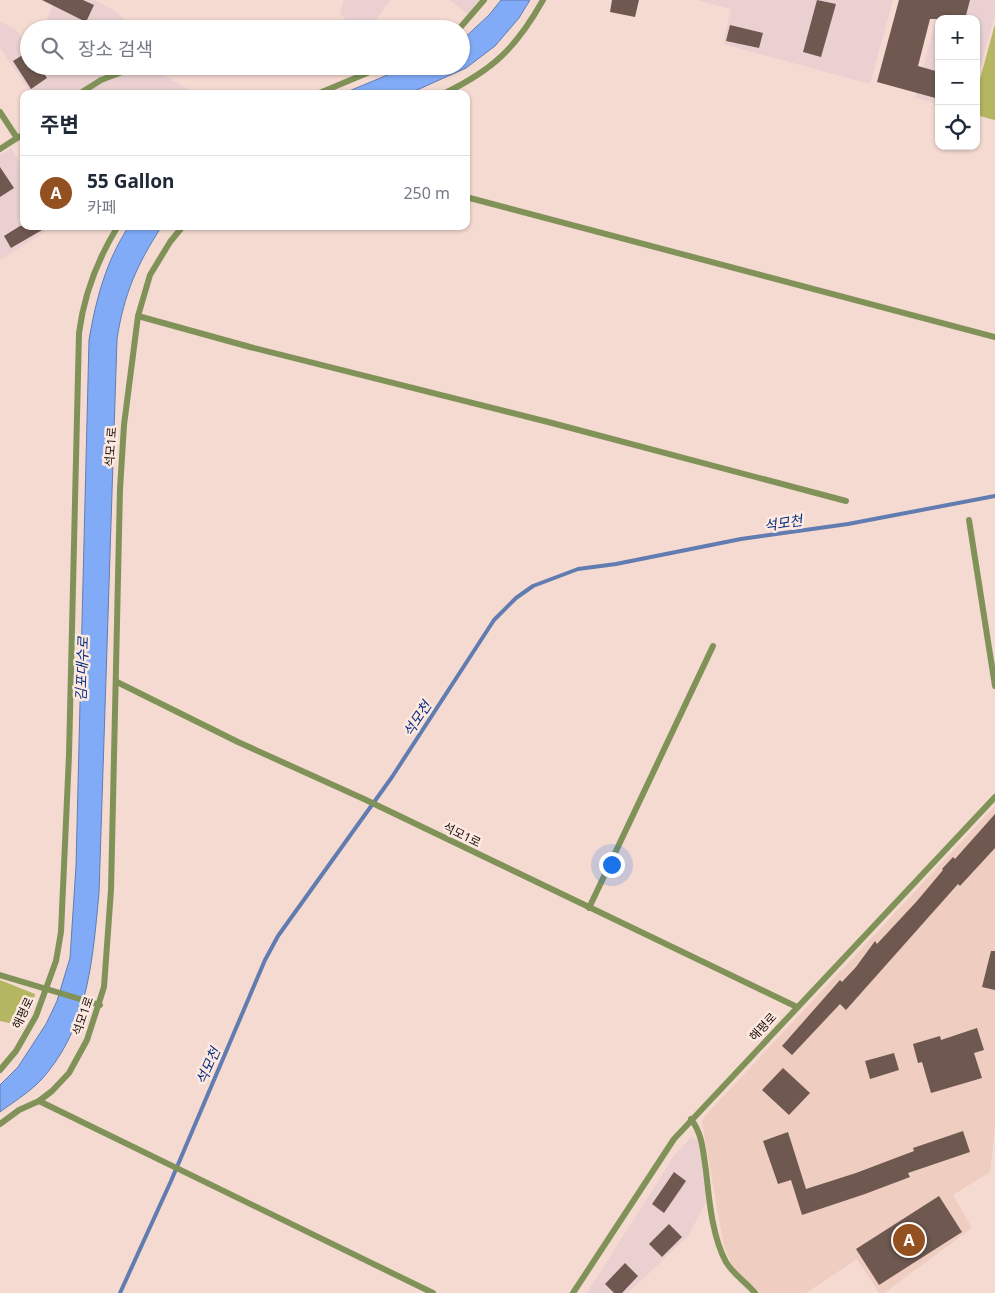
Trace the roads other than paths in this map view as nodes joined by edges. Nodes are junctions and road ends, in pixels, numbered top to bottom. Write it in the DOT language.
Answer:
graph roads {
  1 [pos="484,0"];
  2 [pos="543,0"];
  3 [pos="467,20"];
  4 [pos="114,75"];
  5 [pos="362,75"];
  6 [pos="86,90"];
  7 [pos="327,90"];
  8 [pos="450,90"];
  9 [pos="0,112"];
  10 [pos="20,136"];
  11 [pos="17,138"];
  12 [pos="0,149"];
  13 [pos="470,198"];
  14 [pos="116,230"];
  15 [pos="179,230"];
  16 [pos="138,316"];
  17 [pos="995,336"];
  18 [pos="846,501"];
  19 [pos="970,520"];
  20 [pos="713,646"];
  21 [pos="117,682"];
  22 [pos="995,686"];
  23 [pos="995,796"];
  24 [pos="589,908"];
  25 [pos="0,975"];
  26 [pos="49,989"];
  27 [pos="100,1005"];
  28 [pos="797,1007"];
  29 [pos="0,1070"];
  30 [pos="39,1101"];
  31 [pos="691,1119"];
  32 [pos="0,1124"];
  33 [pos="433,1293"];
  34 [pos="573,1293"];
  35 [pos="755,1293"];
  1 -- 3 [label="lane"];
  2 -- 8 [label="lane"];
  4 -- 6 [label="lane"];
  5 -- 7 [label="lane"];
  9 -- 11 [label="lane"];
  10 -- 11 [label="lane"];
  11 -- 12 [label="lane"];
  13 -- 17 [label="lane"];
  14 -- 26 [label="lane, 해평로"];
  15 -- 16 [label="lane, 석모1로"];
  16 -- 18 [label="lane"];
  16 -- 21 [label="lane, 석모1로"];
  19 -- 22 [label="lane"];
  20 -- 24 [label="lane"];
  21 -- 24 [label="lane, 석모1로"];
  21 -- 27 [label="lane, 석모1로"];
  23 -- 28 [label="lane, 해평로"];
  24 -- 28 [label="lane, 석모1로"];
  25 -- 26 [label="lane"];
  26 -- 27 [label="lane"];
  26 -- 29 [label="lane, 해평로"];
  27 -- 30 [label="lane, 석모1로"];
  28 -- 31 [label="lane, 해평로"];
  30 -- 32 [label="lane, 석모1로"];
  30 -- 33 [label="lane"];
  31 -- 34 [label="lane, 해평로"];
  31 -- 35 [label="lane"];
}
